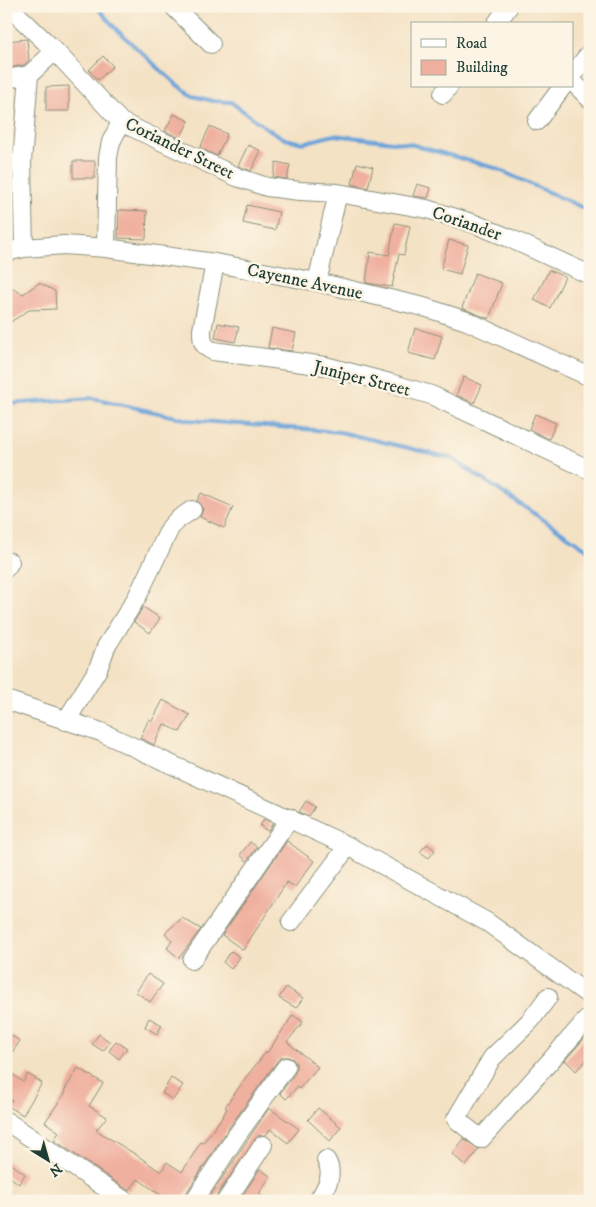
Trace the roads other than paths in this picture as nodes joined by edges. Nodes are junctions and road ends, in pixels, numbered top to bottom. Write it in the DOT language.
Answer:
graph roads {
  1 [pos="173,6"];
  2 [pos="8,8"];
  3 [pos="211,44"];
  4 [pos="55,51"];
  5 [pos="590,53"];
  6 [pos="574,73"];
  7 [pos="29,74"];
  8 [pos="6,79"];
  9 [pos="574,83"];
  10 [pos="562,88"];
  11 [pos="590,99"];
  12 [pos="537,121"];
  13 [pos="121,122"];
  14 [pos="14,163"];
  15 [pos="338,193"];
  16 [pos="24,248"];
  17 [pos="106,248"];
  18 [pos="6,252"];
  19 [pos="215,263"];
  20 [pos="590,274"];
  21 [pos="317,282"];
  22 [pos="590,377"];
  23 [pos="590,470"];
  24 [pos="192,510"];
  25 [pos="6,700"];
  26 [pos="66,721"];
  27 [pos="290,818"];
  28 [pos="348,846"];
  29 [pos="291,922"];
  30 [pos="192,960"];
  31 [pos="590,996"];
  32 [pos="548,997"];
  33 [pos="590,1016"];
  34 [pos="286,1067"];
  35 [pos="6,1121"];
  36 [pos="263,1145"];
  37 [pos="326,1160"];
  38 [pos="123,1200"];
  39 [pos="194,1201"];
  40 [pos="226,1201"];
  41 [pos="318,1201"];
  1 -- 3 [label="street"];
  2 -- 4 [label="street, Coriander Street"];
  4 -- 7 [label="street"];
  4 -- 13 [label="street, Coriander Street"];
  5 -- 6 [label="street"];
  7 -- 8 [label="street"];
  7 -- 14 [label="street"];
  9 -- 11 [label="street"];
  10 -- 12 [label="street"];
  13 -- 15 [label="street, Coriander Street"];
  13 -- 17 [label="street"];
  14 -- 16 [label="street"];
  15 -- 20 [label="street, Coriander"];
  15 -- 21 [label="street"];
  16 -- 17 [label="street, Cayenne Avenue"];
  16 -- 18 [label="street, Cayenne Avenue"];
  17 -- 19 [label="street, Cayenne Avenue"];
  19 -- 21 [label="street, Cayenne Avenue"];
  19 -- 23 [label="street, Juniper Street"];
  21 -- 22 [label="street, Cayenne Avenue"];
  24 -- 26 [label="street"];
  25 -- 26 [label="street"];
  26 -- 27 [label="street"];
  27 -- 28 [label="street"];
  27 -- 30 [label="street"];
  28 -- 29 [label="street"];
  28 -- 31 [label="street"];
  32 -- 33 [label="street"];
  34 -- 39 [label="street"];
  35 -- 38 [label="street"];
  36 -- 40 [label="street"];
  37 -- 41 [label="street"];
}
